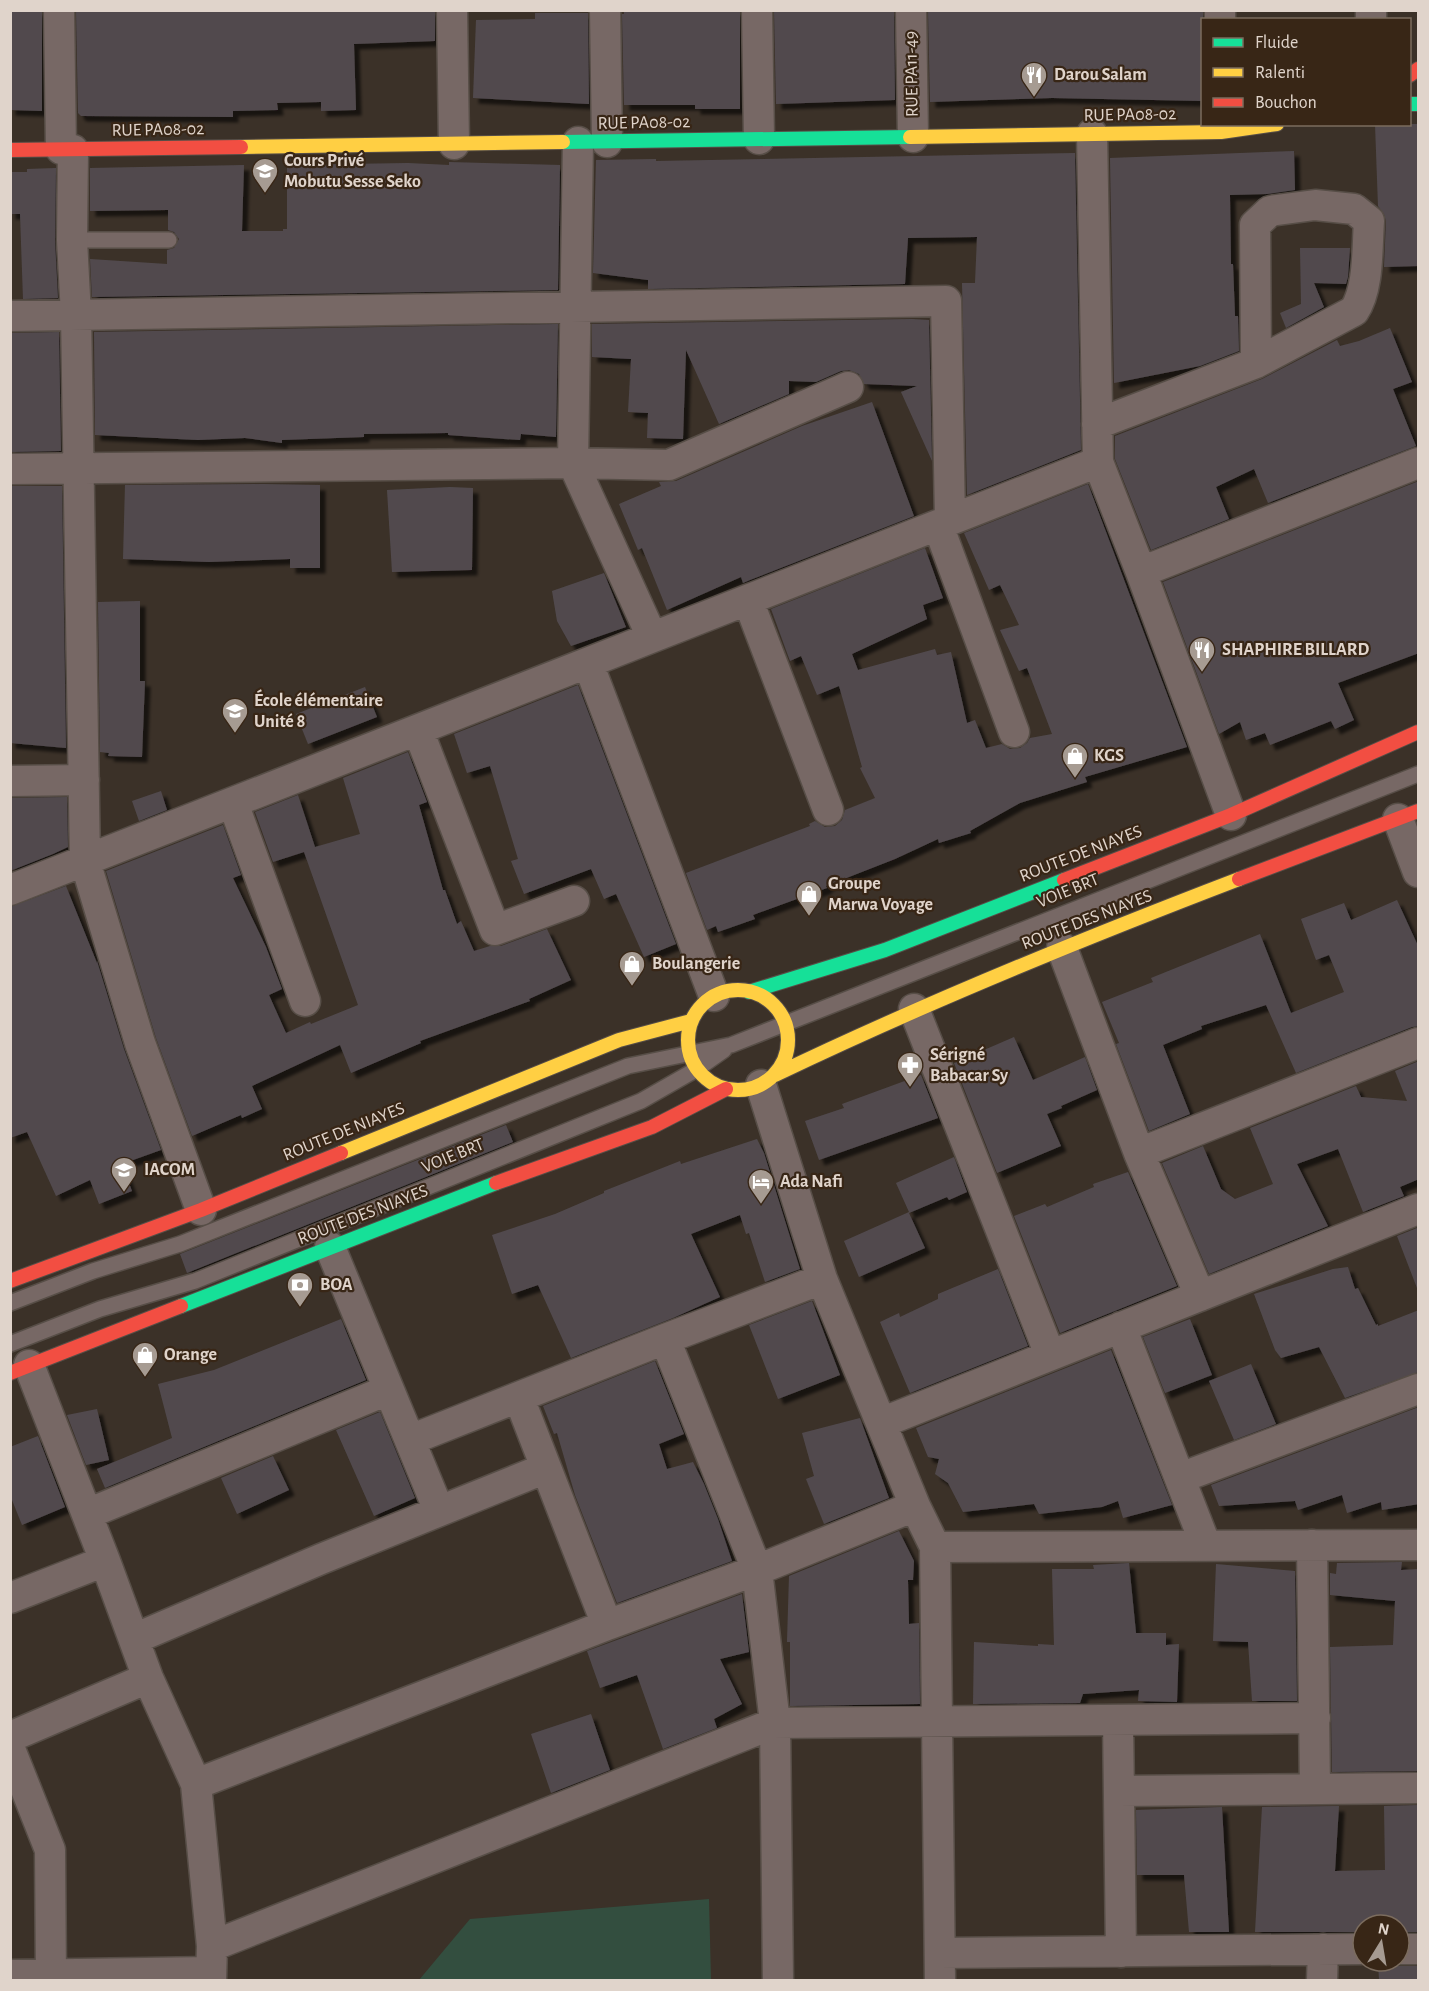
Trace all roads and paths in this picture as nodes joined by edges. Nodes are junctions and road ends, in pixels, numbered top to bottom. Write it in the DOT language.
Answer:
graph roads {
  1 [pos="59,10"];
  2 [pos="452,10"];
  3 [pos="605,10"];
  4 [pos="757,10"];
  5 [pos="911,10"];
  6 [pos="1249,126"];
  7 [pos="1221,128"];
  8 [pos="1092,134"];
  9 [pos="913,137"];
  10 [pos="759,139"];
  11 [pos="578,142"];
  12 [pos="607,142"];
  13 [pos="454,144"];
  14 [pos="10,150"];
  15 [pos="67,150"];
  16 [pos="72,240"];
  17 [pos="170,240"];
  18 [pos="576,307"];
  19 [pos="76,315"];
  20 [pos="10,316"];
  21 [pos="1256,363"];
  22 [pos="848,387"];
  23 [pos="1097,424"];
  24 [pos="1098,462"];
  25 [pos="573,463"];
  26 [pos="1419,463"];
  27 [pos="10,469"];
  28 [pos="79,469"];
  29 [pos="944,523"];
  30 [pos="1141,572"];
  31 [pos="748,600"];
  32 [pos="652,637"];
  33 [pos="588,663"];
  34 [pos="418,730"];
  35 [pos="1014,732"];
  36 [pos="1419,732"];
  37 [pos="1419,774"];
  38 [pos="84,780"];
  39 [pos="10,781"];
  40 [pos="233,802"];
  41 [pos="828,810"];
  42 [pos="1232,815"];
  43 [pos="1408,815"];
  44 [pos="85,861"];
  45 [pos="1419,872"];
  46 [pos="10,890"];
  47 [pos="574,901"];
  48 [pos="1062,948"];
  49 [pos="749,992"];
  50 [pos="714,996"];
  51 [pos="305,1001"];
  52 [pos="914,1009"];
  53 [pos="691,1021"];
  54 [pos="786,1023"];
  55 [pos="1419,1043"];
  56 [pos="731,1045"];
  57 [pos="690,1054"];
  58 [pos="697,1069"];
  59 [pos="768,1080"];
  60 [pos="726,1089"];
  61 [pos="1139,1153"];
  62 [pos="1419,1209"];
  63 [pos="201,1210"];
  64 [pos="330,1247"];
  65 [pos="822,1279"];
  66 [pos="10,1281"];
  67 [pos="1200,1296"];
  68 [pos="10,1303"];
  69 [pos="1121,1327"];
  70 [pos="665,1339"];
  71 [pos="1050,1355"];
  72 [pos="17,1361"];
  73 [pos="1419,1389"];
  74 [pos="388,1390"];
  75 [pos="519,1398"];
  76 [pos="881,1423"];
  77 [pos="410,1440"];
  78 [pos="546,1468"];
  79 [pos="1180,1478"];
  80 [pos="915,1506"];
  81 [pos="439,1511"];
  82 [pos="87,1514"];
  83 [pos="1312,1545"];
  84 [pos="1419,1545"];
  85 [pos="1206,1546"];
  86 [pos="935,1547"];
  87 [pos="105,1561"];
  88 [pos="757,1570"];
  89 [pos="10,1598"];
  90 [pos="607,1625"];
  91 [pos="134,1639"];
  92 [pos="148,1678"];
  93 [pos="1315,1718"];
  94 [pos="1118,1720"];
  95 [pos="937,1722"];
  96 [pos="775,1724"];
  97 [pos="10,1737"];
  98 [pos="10,1749"];
  99 [pos="196,1784"];
  100 [pos="1419,1788"];
  101 [pos="1315,1790"];
  102 [pos="1119,1791"];
  103 [pos="1351,1949"];
  104 [pos="1323,1950"];
  105 [pos="1121,1952"];
  106 [pos="211,1966"];
  107 [pos="940,1967"];
  108 [pos="10,1975"];
  109 [pos="51,1977"];
  110 [pos="778,1980"];
  111 [pos="1323,1980"];
  1 -- 15 [label="street"];
  2 -- 13 [label="street"];
  3 -- 12 [label="street"];
  4 -- 10 [label="street"];
  5 -- 9 [label="street, RUE PA11-49"];
  6 -- 7 [label="main road, RUE PA08-02"];
  7 -- 8 [label="main road, RUE PA08-02"];
  8 -- 9 [label="main road, RUE PA08-02"];
  8 -- 23 [label="street"];
  9 -- 10 [label="main road, RUE PA08-02"];
  10 -- 12 [label="main road, RUE PA08-02"];
  11 -- 12 [label="main road, RUE PA08-02"];
  11 -- 13 [label="main road, RUE PA08-02"];
  11 -- 18 [label="street"];
  13 -- 15 [label="main road, RUE PA08-02"];
  14 -- 15 [label="main road, RUE PA08-02"];
  15 -- 16 [label="street"];
  16 -- 17 [label="lane"];
  16 -- 19 [label="street"];
  18 -- 19 [label="street"];
  18 -- 25 [label="street"];
  18 -- 29 [label="street"];
  19 -- 20 [label="street"];
  19 -- 28 [label="street"];
  21 -- 21 [label="street"];
  21 -- 23 [label="street"];
  22 -- 25 [label="street"];
  23 -- 24 [label="street"];
  24 -- 29 [label="street"];
  24 -- 30 [label="street"];
  25 -- 28 [label="street"];
  25 -- 32 [label="street"];
  26 -- 30 [label="street"];
  27 -- 28 [label="street"];
  28 -- 38 [label="street"];
  29 -- 31 [label="street"];
  29 -- 35 [label="street"];
  30 -- 42 [label="street"];
  31 -- 32 [label="street"];
  31 -- 41 [label="street"];
  32 -- 33 [label="street"];
  33 -- 34 [label="street"];
  33 -- 50 [label="street"];
  34 -- 40 [label="street"];
  34 -- 47 [label="street"];
  36 -- 42 [label="main road, ROUTE DE NIAYES"];
  37 -- 54 [label="lane, VOIE BRT"];
  38 -- 39 [label="street"];
  38 -- 44 [label="street"];
  40 -- 44 [label="street"];
  40 -- 51 [label="street"];
  42 -- 49 [label="main road, ROUTE DE NIAYES"];
  43 -- 45 [label="street"];
  43 -- 48 [label="main road, ROUTE DES NIAYES"];
  44 -- 46 [label="street"];
  44 -- 63 [label="street"];
  48 -- 52 [label="main road, ROUTE DES NIAYES"];
  48 -- 61 [label="street"];
  49 -- 50 [label="main road, ROUTE DE NIAYES"];
  49 -- 54 [label="main road"];
  50 -- 53 [label="main road"];
  52 -- 59 [label="main road, ROUTE DES NIAYES"];
  52 -- 71 [label="street"];
  53 -- 57 [label="main road"];
  53 -- 63 [label="main road, ROUTE DE NIAYES"];
  54 -- 56 [label="lane, VOIE BRT"];
  54 -- 59 [label="main road"];
  55 -- 61 [label="street"];
  56 -- 57 [label="lane, VOIE BRT"];
  56 -- 58 [label="lane, VOIE BRT"];
  57 -- 58 [label="main road"];
  57 -- 68 [label="lane, VOIE BRT"];
  58 -- 60 [label="main road"];
  58 -- 72 [label="lane, VOIE BRT"];
  59 -- 60 [label="main road"];
  59 -- 65 [label="street"];
  60 -- 64 [label="main road, ROUTE DES NIAYES"];
  61 -- 67 [label="street"];
  62 -- 67 [label="street"];
  63 -- 66 [label="main road, ROUTE DE NIAYES"];
  64 -- 72 [label="main road, ROUTE DES NIAYES"];
  64 -- 74 [label="street"];
  65 -- 70 [label="street"];
  65 -- 76 [label="street"];
  67 -- 69 [label="street"];
  69 -- 71 [label="street"];
  69 -- 79 [label="street"];
  70 -- 75 [label="street"];
  70 -- 88 [label="street"];
  71 -- 76 [label="street"];
  72 -- 82 [label="street"];
  73 -- 79 [label="street"];
  74 -- 77 [label="street"];
  74 -- 82 [label="street"];
  75 -- 77 [label="street"];
  75 -- 78 [label="street"];
  76 -- 80 [label="street"];
  77 -- 81 [label="street"];
  78 -- 81 [label="street"];
  78 -- 90 [label="street"];
  79 -- 85 [label="street"];
  80 -- 86 [label="street"];
  80 -- 88 [label="street"];
  81 -- 91 [label="street"];
  82 -- 87 [label="street"];
  83 -- 84 [label="street"];
  83 -- 85 [label="street"];
  83 -- 93 [label="street"];
  85 -- 86 [label="street"];
  86 -- 95 [label="street"];
  87 -- 89 [label="street"];
  87 -- 91 [label="street"];
  88 -- 90 [label="street"];
  88 -- 96 [label="street"];
  90 -- 99 [label="street"];
  91 -- 92 [label="street"];
  92 -- 97 [label="street"];
  92 -- 99 [label="street"];
  93 -- 94 [label="street"];
  93 -- 101 [label="street"];
  94 -- 95 [label="street"];
  94 -- 102 [label="street"];
  95 -- 96 [label="street"];
  95 -- 107 [label="street"];
  96 -- 106 [label="street"];
  96 -- 110 [label="street"];
  98 -- 109 [label="street"];
  99 -- 106 [label="street"];
  100 -- 101 [label="street"];
  101 -- 102 [label="street"];
  102 -- 105 [label="street"];
  103 -- 104 [label="street"];
  104 -- 105 [label="street"];
  104 -- 111 [label="street"];
  105 -- 107 [label="street"];
  106 -- 109 [label="street"];
  108 -- 109 [label="street"];
}
